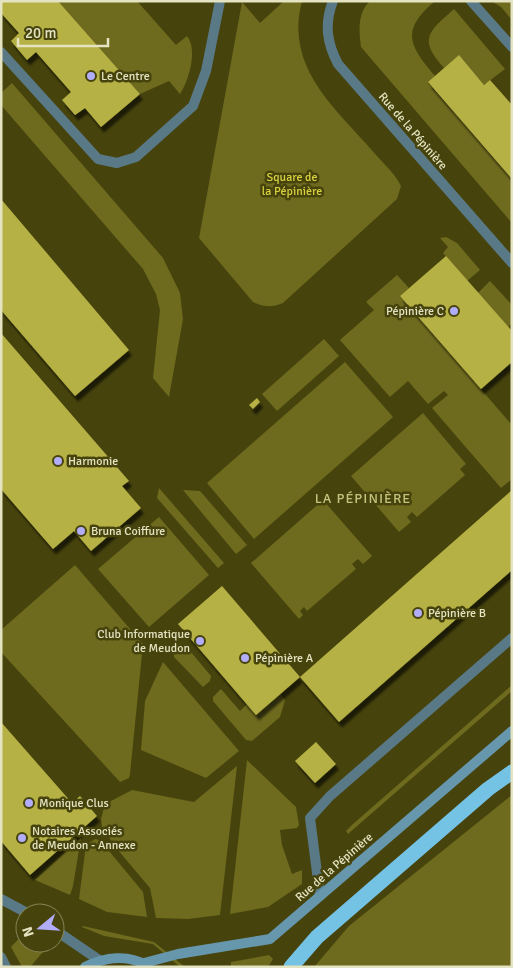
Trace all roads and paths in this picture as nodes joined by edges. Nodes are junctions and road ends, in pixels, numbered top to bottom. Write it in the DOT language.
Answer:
graph roads {
  1 [pos="220,1"];
  2 [pos="332,1"];
  3 [pos="472,1"];
  4 [pos="512,47"];
  5 [pos="1,52"];
  6 [pos="512,263"];
  7 [pos="512,638"];
  8 [pos="512,731"];
  9 [pos="512,772"];
  10 [pos="320,896"];
  11 [pos="1,899"];
  12 [pos="15,907"];
  13 [pos="65,937"];
  14 [pos="1,957"];
  15 [pos="99,960"];
  16 [pos="147,965"];
  17 [pos="6,967"];
  18 [pos="85,967"];
  19 [pos="291,967"];
  1 -- 5 [label="street"];
  2 -- 6 [label="street, Rue de la Pépinière"];
  3 -- 4 [label="street"];
  7 -- 10 [label="street"];
  8 -- 10 [label="main road, Rue de la Pépinière"];
  9 -- 19 [label="highway"];
  10 -- 16 [label="main road, Rue de la Pépinière"];
  11 -- 12 [label="street"];
  13 -- 15 [label="street"];
  14 -- 17 [label="street"];
  15 -- 16 [label="main road"];
  15 -- 18 [label="main road"];
}
